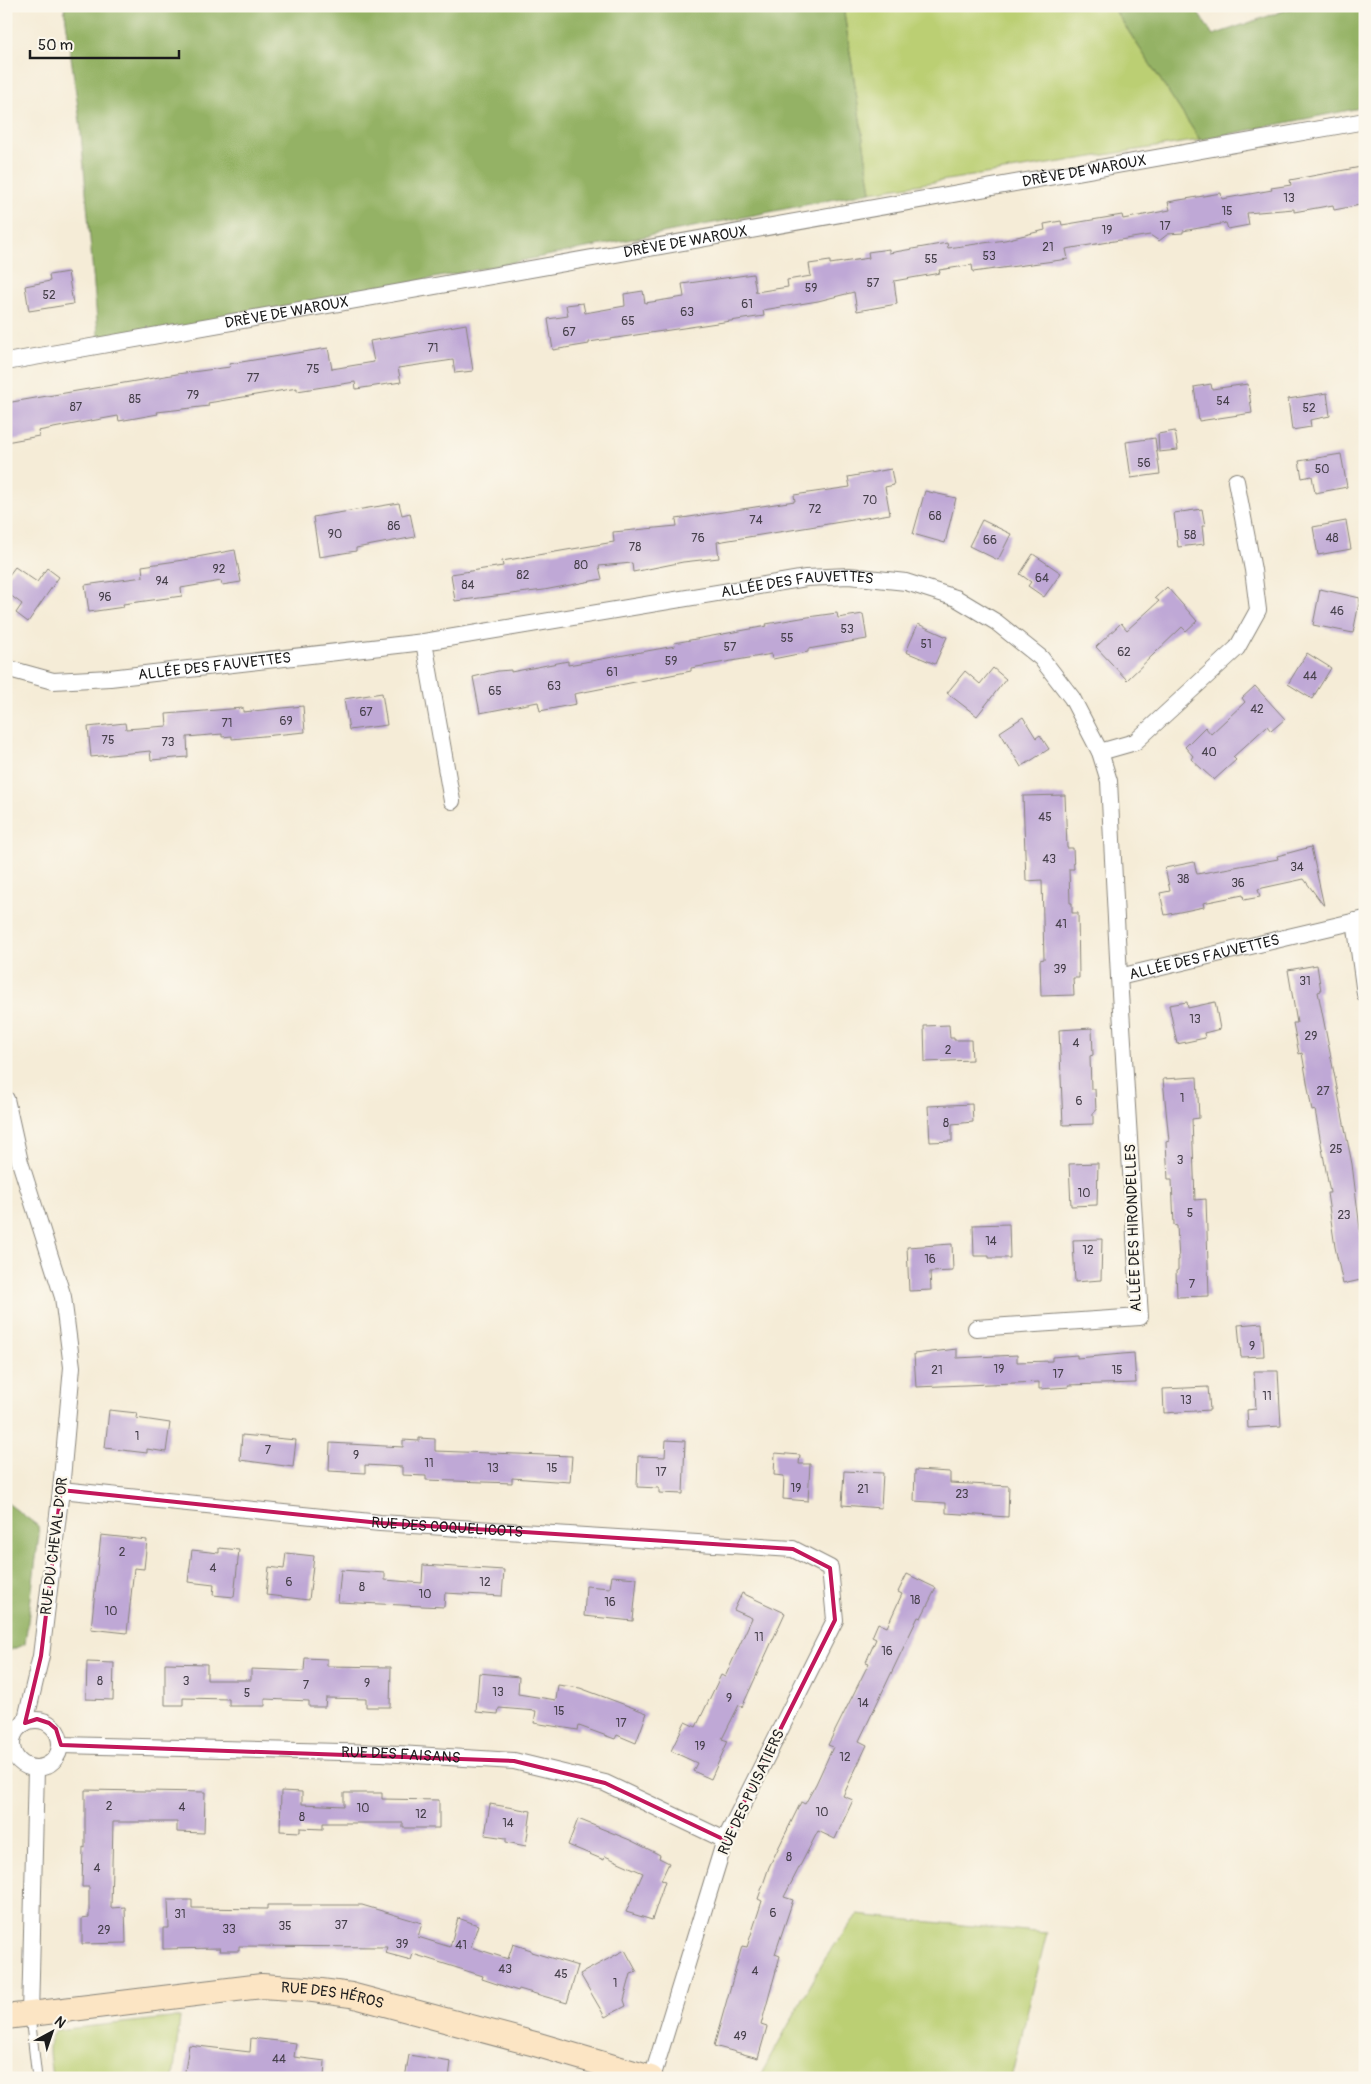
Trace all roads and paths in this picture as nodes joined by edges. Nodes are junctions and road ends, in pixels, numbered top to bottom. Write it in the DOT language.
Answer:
graph roads {
  1 [pos="1365,121"];
  2 [pos="6,362"];
  3 [pos="1236,481"];
  4 [pos="424,642"];
  5 [pos="6,668"];
  6 [pos="1100,752"];
  7 [pos="452,801"];
  8 [pos="1360,920"];
  9 [pos="1119,977"];
  10 [pos="1365,994"];
  11 [pos="6,1099"];
  12 [pos="976,1328"];
  13 [pos="61,1490"];
  14 [pos="830,1568"];
  15 [pos="25,1722"];
  16 [pos="61,1745"];
  17 [pos="36,1768"];
  18 [pos="725,1840"];
  19 [pos="30,2015"];
  20 [pos="6,2017"];
  21 [pos="37,2078"];
  22 [pos="651,2078"];
  1 -- 2 [label="street, DRÈVE DE WAROUX"];
  3 -- 6 [label="street"];
  4 -- 5 [label="street, ALLÉE DES FAUVETTES"];
  4 -- 6 [label="street, ALLÉE DES FAUVETTES"];
  4 -- 7 [label="street"];
  6 -- 9 [label="street, ALLÉE DES FAUVETTES"];
  8 -- 9 [label="street, ALLÉE DES FAUVETTES"];
  8 -- 10 [label="street"];
  9 -- 12 [label="street, ALLÉE DES HIRONDELLES"];
  11 -- 13 [label="street, RUE DU CHEVAL D'OR"];
  13 -- 14 [label="street, RUE DES COQUELICOTS"];
  13 -- 15 [label="street, RUE DU CHEVAL D'OR"];
  14 -- 18 [label="street, RUE DES PUISATIERS"];
  15 -- 16 [label="street"];
  15 -- 17 [label="street"];
  16 -- 17 [label="street"];
  16 -- 18 [label="street, RUE DES FAISANS"];
  17 -- 19 [label="street"];
  18 -- 22 [label="street, RUE DES PUISATIERS"];
  19 -- 20 [label="street, RUE DES HÉROS"];
  19 -- 21 [label="lane"];
  19 -- 22 [label="street, RUE DES HÉROS"];
}
